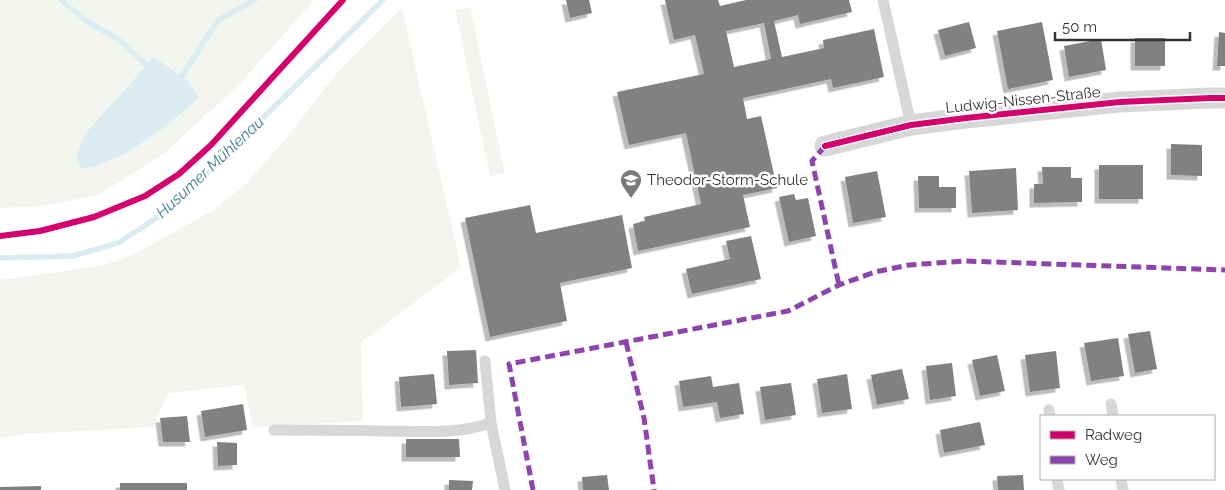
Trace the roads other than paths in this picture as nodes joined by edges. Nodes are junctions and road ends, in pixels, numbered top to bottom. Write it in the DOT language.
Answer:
graph roads {
  1 [pos="883,0"];
  2 [pos="1225,98"];
  3 [pos="911,126"];
  4 [pos="825,146"];
  5 [pos="485,361"];
  6 [pos="1112,404"];
  7 [pos="1113,415"];
  8 [pos="491,423"];
  9 [pos="274,430"];
  10 [pos="505,490"];
  1 -- 3 [label="lane"];
  2 -- 3 [label="street, Ludwig-Nissen-Straße"];
  3 -- 4 [label="street, Ludwig-Nissen-Straße"];
  5 -- 8 [label="lane"];
  6 -- 7 [label="lane"];
  8 -- 9 [label="lane"];
  8 -- 10 [label="lane"];
}
